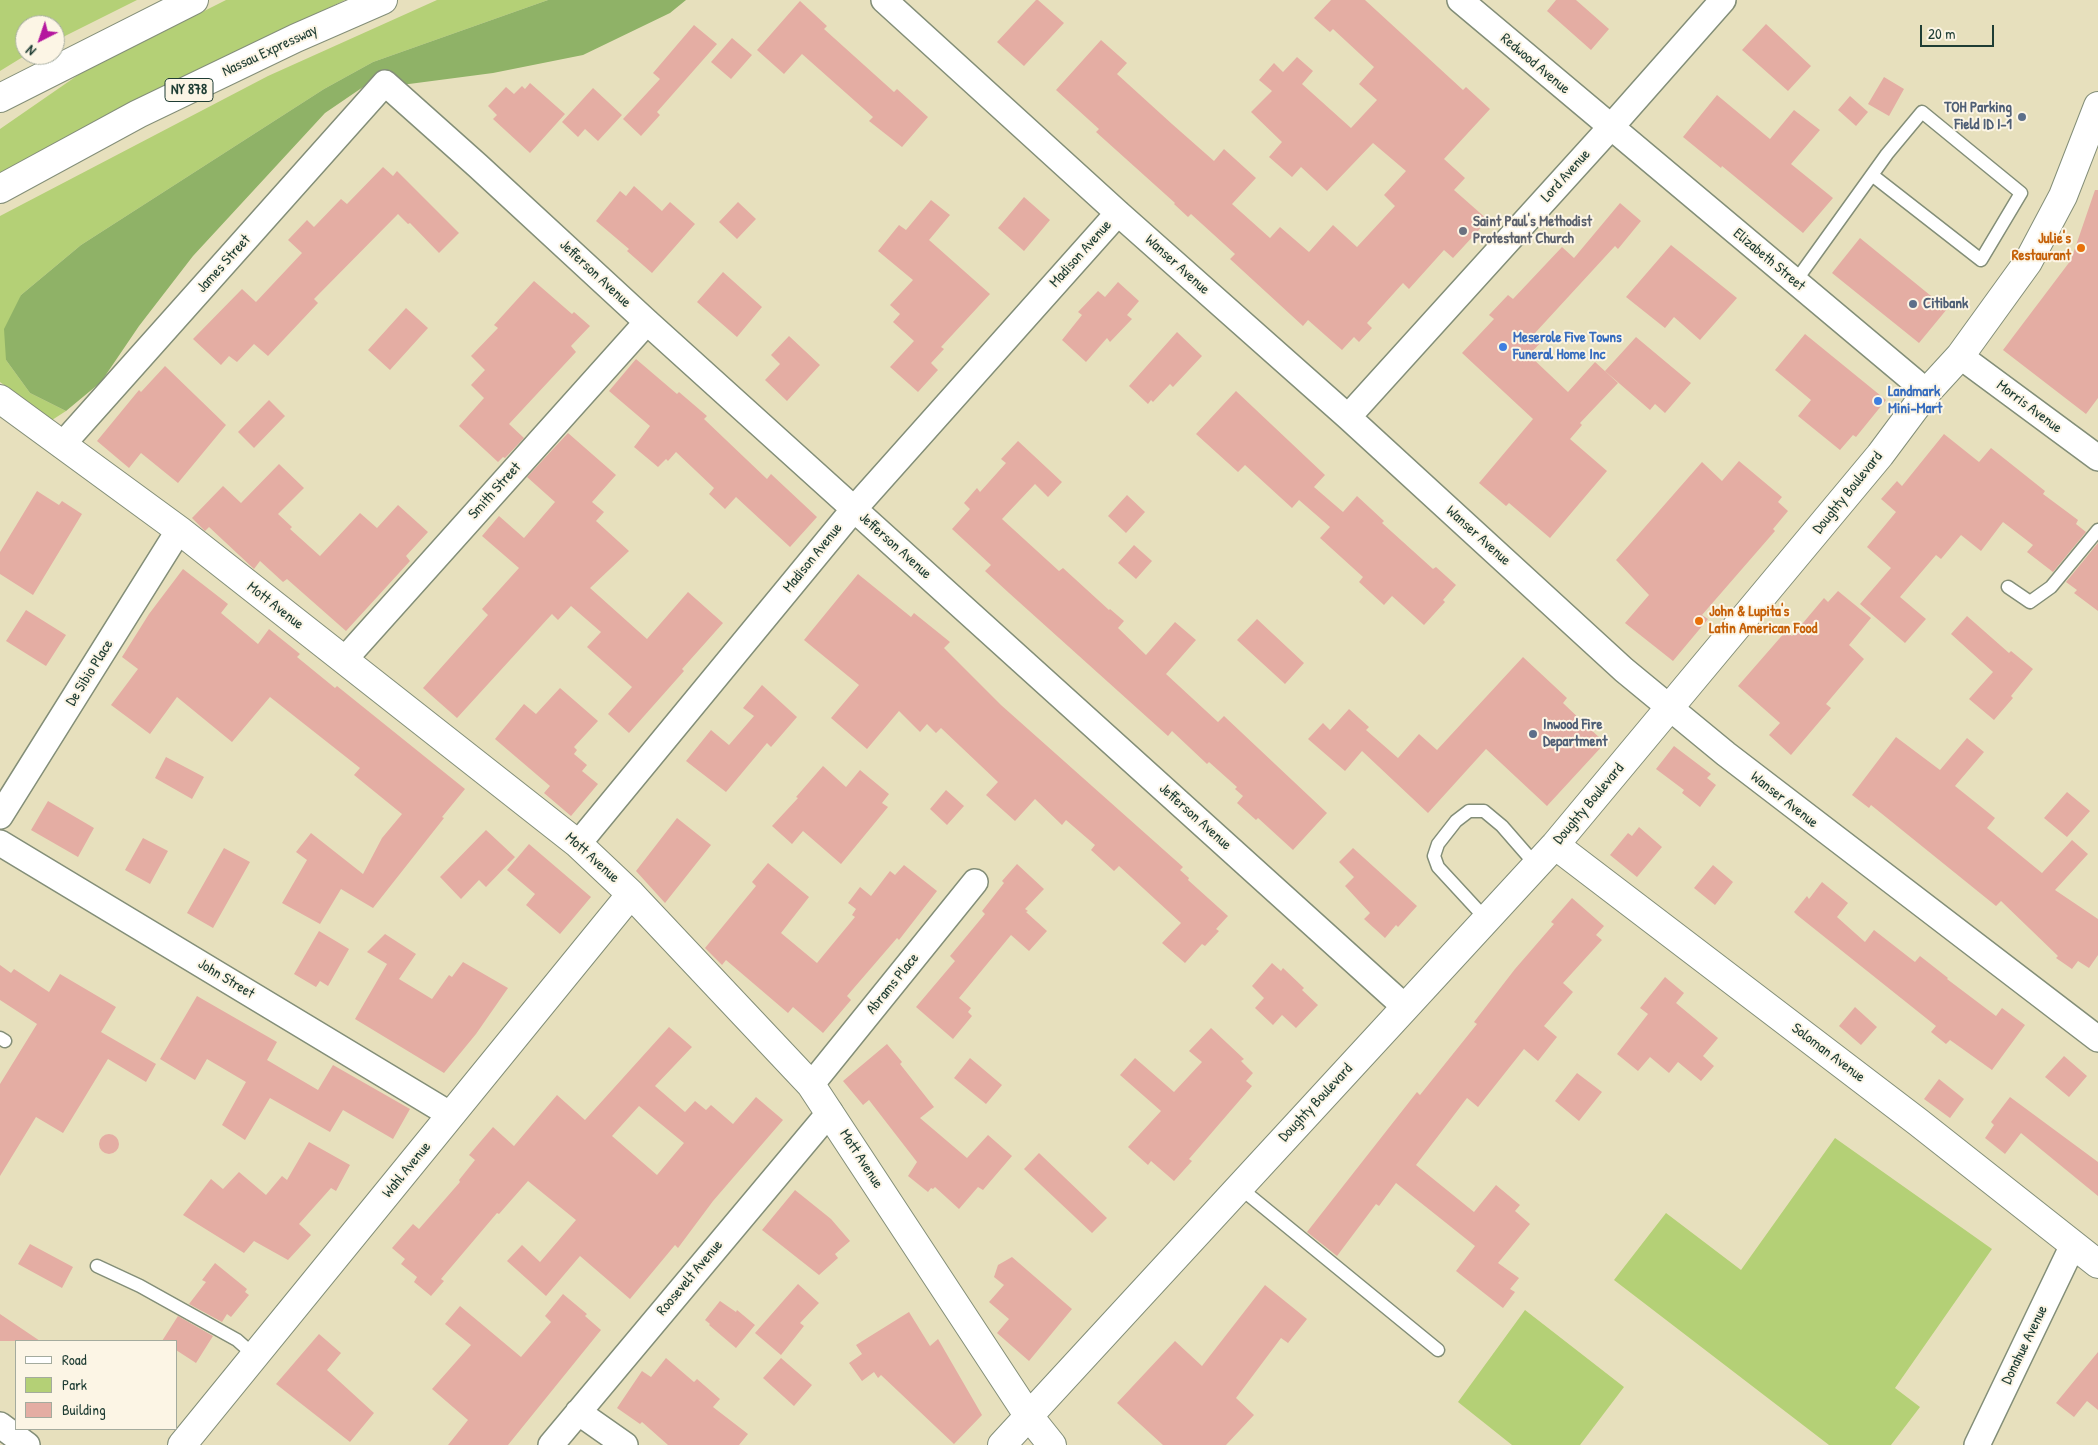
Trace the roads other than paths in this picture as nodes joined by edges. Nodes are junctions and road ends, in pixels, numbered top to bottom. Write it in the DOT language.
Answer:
graph roads {
  1 [pos="194,0"];
  2 [pos="383,0"];
  3 [pos="884,0"];
  4 [pos="1460,0"];
  5 [pos="1723,0"];
  6 [pos="386,83"];
  7 [pos="0,98"];
  8 [pos="2098,106"];
  9 [pos="1610,128"];
  10 [pos="1872,175"];
  11 [pos="0,189"];
  12 [pos="1118,213"];
  13 [pos="1795,282"];
  14 [pos="647,322"];
  15 [pos="1960,356"];
  16 [pos="1927,392"];
  17 [pos="0,399"];
  18 [pos="1348,417"];
  19 [pos="62,445"];
  20 [pos="2098,458"];
  21 [pos="854,509"];
  22 [pos="179,530"];
  23 [pos="2098,530"];
  24 [pos="2008,587"];
  25 [pos="344,660"];
  26 [pos="1671,707"];
  27 [pos="0,816"];
  28 [pos="0,843"];
  29 [pos="578,844"];
  30 [pos="1555,845"];
  31 [pos="1536,865"];
  32 [pos="975,882"];
  33 [pos="631,894"];
  34 [pos="1486,919"];
  35 [pos="1406,1007"];
  36 [pos="2098,1039"];
  37 [pos="811,1086"];
  38 [pos="830,1112"];
  39 [pos="451,1115"];
  40 [pos="1240,1187"];
  41 [pos="2073,1245"];
  42 [pos="2098,1264"];
  43 [pos="97,1266"];
  44 [pos="1438,1350"];
  45 [pos="255,1356"];
  46 [pos="578,1412"];
  47 [pos="1028,1416"];
  48 [pos="0,1425"];
  49 [pos="26,1445"];
  50 [pos="182,1445"];
  51 [pos="552,1445"];
  52 [pos="625,1445"];
  53 [pos="1002,1445"];
  54 [pos="1052,1445"];
  55 [pos="1977,1445"];
  1 -- 7 [label="main road"];
  2 -- 11 [label="main road, Nassau Expressway / NY 878"];
  3 -- 12 [label="street, Wanser Avenue"];
  4 -- 9 [label="street, Redwood Avenue"];
  5 -- 9 [label="street, Lord Avenue"];
  6 -- 14 [label="street, Jefferson Avenue"];
  6 -- 19 [label="street, James Street"];
  8 -- 15 [label="main road, Doughty Boulevard"];
  9 -- 13 [label="street, Elizabeth Street"];
  9 -- 18 [label="street, Lord Avenue"];
  10 -- 10 [label="lane"];
  10 -- 13 [label="lane"];
  12 -- 18 [label="street, Wanser Avenue"];
  12 -- 21 [label="street, Madison Avenue"];
  13 -- 16 [label="street, Elizabeth Street"];
  14 -- 21 [label="street, Jefferson Avenue"];
  14 -- 25 [label="street, Smith Street"];
  15 -- 16 [label="main road, Doughty Boulevard"];
  15 -- 20 [label="street, Morris Avenue"];
  16 -- 26 [label="main road, Doughty Boulevard"];
  17 -- 19 [label="main road, Mott Avenue"];
  18 -- 26 [label="street, Wanser Avenue"];
  19 -- 22 [label="main road, Mott Avenue"];
  21 -- 29 [label="street, Madison Avenue"];
  21 -- 35 [label="street, Jefferson Avenue"];
  22 -- 25 [label="main road, Mott Avenue"];
  22 -- 27 [label="street, De Sibio Place"];
  23 -- 24 [label="lane"];
  25 -- 29 [label="main road, Mott Avenue"];
  26 -- 30 [label="main road, Doughty Boulevard"];
  26 -- 36 [label="street, Wanser Avenue"];
  28 -- 39 [label="street, John Street"];
  29 -- 33 [label="main road, Mott Avenue"];
  30 -- 31 [label="main road, Doughty Boulevard"];
  30 -- 41 [label="main road, Soloman Avenue"];
  31 -- 34 [label="main road, Doughty Boulevard"];
  31 -- 34 [label="lane"];
  32 -- 37 [label="street, Abrams Place"];
  33 -- 37 [label="main road, Mott Avenue"];
  33 -- 39 [label="main road, Wahl Avenue"];
  34 -- 35 [label="main road, Doughty Boulevard"];
  35 -- 40 [label="main road, Doughty Boulevard"];
  37 -- 38 [label="main road, Mott Avenue"];
  38 -- 46 [label="street, Roosevelt Avenue"];
  38 -- 47 [label="main road, Mott Avenue"];
  39 -- 45 [label="main road, Wahl Avenue"];
  40 -- 44 [label="lane"];
  40 -- 47 [label="main road, Doughty Boulevard"];
  41 -- 42 [label="main road, Soloman Avenue"];
  41 -- 55 [label="street, Donahue Avenue"];
  43 -- 45 [label="lane"];
  45 -- 50 [label="main road, Wahl Avenue"];
  46 -- 51 [label="street, Roosevelt Avenue"];
  46 -- 52 [label="street"];
  47 -- 53 [label="main road, Doughty Boulevard"];
  47 -- 54 [label="main road, Mott Avenue"];
  48 -- 49 [label="street"];
}
